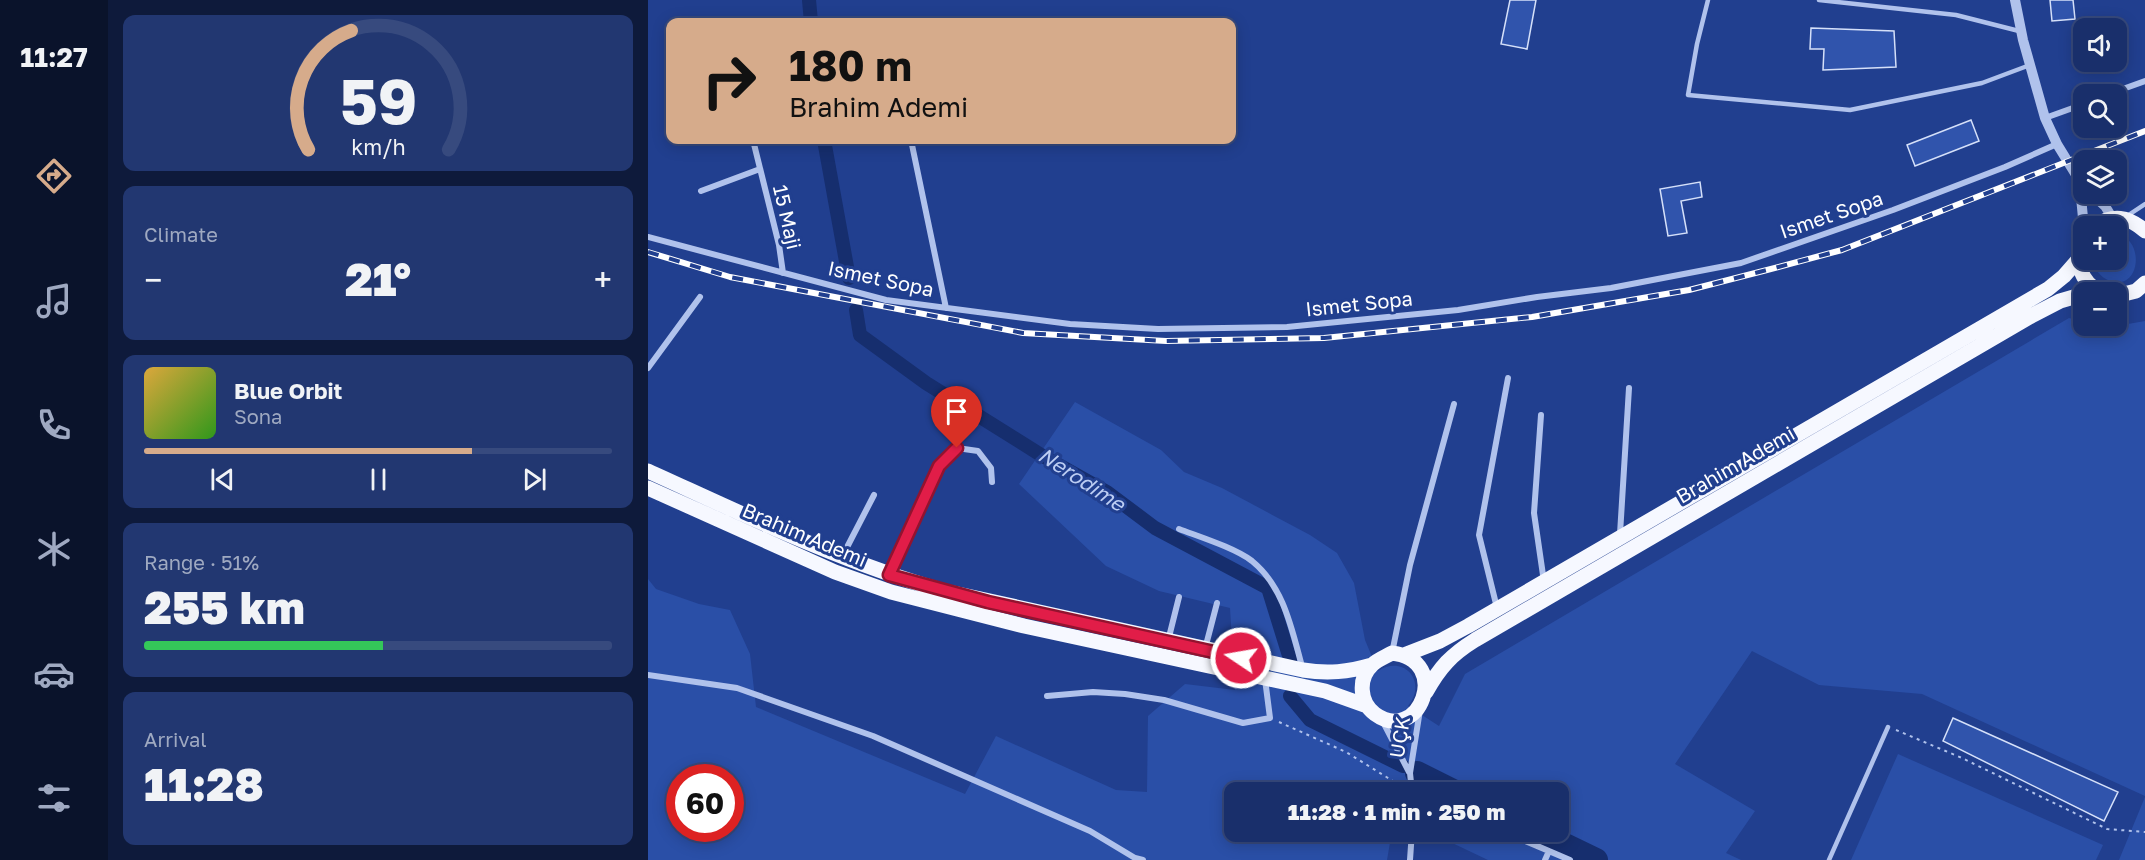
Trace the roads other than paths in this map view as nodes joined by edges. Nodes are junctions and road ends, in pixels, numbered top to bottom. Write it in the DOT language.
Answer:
graph roads {
  1 [pos="1708,0"];
  2 [pos="1819,0"];
  3 [pos="2016,0"];
  4 [pos="2022,32"];
  5 [pos="2030,65"];
  6 [pos="2145,81"];
  7 [pos="2127,88"];
  8 [pos="2073,108"];
  9 [pos="2045,118"];
  10 [pos="754,144"];
  11 [pos="913,144"];
  12 [pos="2057,144"];
  13 [pos="760,169"];
  14 [pos="2073,172"];
  15 [pos="701,191"];
  16 [pos="2103,204"];
  17 [pos="2145,204"];
  18 [pos="2115,216"];
  19 [pos="2123,216"];
  20 [pos="2127,222"];
  21 [pos="2143,227"];
  22 [pos="648,237"];
  23 [pos="2073,265"];
  24 [pos="783,273"];
  25 [pos="2145,283"];
  26 [pos="2127,293"];
  27 [pos="700,297"];
  28 [pos="2073,298"];
  29 [pos="946,308"];
  30 [pos="648,368"];
  31 [pos="1508,378"];
  32 [pos="1629,388"];
  33 [pos="1454,404"];
  34 [pos="1541,415"];
  35 [pos="648,471"];
  36 [pos="992,482"];
  37 [pos="648,488"];
  38 [pos="874,495"];
  39 [pos="1179,529"];
  40 [pos="1620,538"];
  41 [pos="842,558"];
  42 [pos="889,575"];
  43 [pos="1544,582"];
  44 [pos="1179,597"];
  45 [pos="1217,603"];
  46 [pos="1497,609"];
  47 [pos="1168,641"];
  48 [pos="1205,650"];
  49 [pos="1398,654"];
  50 [pos="1372,665"];
  51 [pos="1303,670"];
  52 [pos="648,675"];
  53 [pos="1264,679"];
  54 [pos="1047,696"];
  55 [pos="1423,699"];
  56 [pos="1367,706"];
  57 [pos="1381,717"];
  58 [pos="1888,727"];
  59 [pos="1410,773"];
  60 [pos="1411,782"];
  61 [pos="1411,842"];
  62 [pos="1528,842"];
  63 [pos="1549,851"];
  64 [pos="1143,860"];
  65 [pos="1410,860"];
  66 [pos="1545,860"];
  67 [pos="1570,860"];
  68 [pos="1829,860"];
  1 -- 5 [label="lane"];
  2 -- 4 [label="lane"];
  3 -- 4 [label="street"];
  4 -- 5 [label="street"];
  5 -- 9 [label="street"];
  6 -- 7 [label="street"];
  8 -- 9 [label="street"];
  9 -- 12 [label="street"];
  10 -- 13 [label="street, 15 Maji"];
  11 -- 29 [label="street"];
  12 -- 14 [label="street"];
  12 -- 29 [label="street, Ismet Sopa"];
  13 -- 15 [label="street, 15 Maji"];
  13 -- 24 [label="street, 15 Maji"];
  16 -- 18 [label="street"];
  17 -- 19 [label="lane"];
  20 -- 21 [label="main road"];
  22 -- 24 [label="street, Ismet Sopa"];
  23 -- 40 [label="main road, Brahim Ademi"];
  24 -- 29 [label="street, Ismet Sopa"];
  25 -- 26 [label="main road"];
  27 -- 30 [label="street"];
  28 -- 55 [label="main road, Brahim Ademi"];
  31 -- 46 [label="street"];
  32 -- 40 [label="street"];
  33 -- 49 [label="street"];
  34 -- 43 [label="street"];
  35 -- 41 [label="main road, Brahim Ademi"];
  36 -- 42 [label="street, Brahim Ademi"];
  37 -- 53 [label="main road, Brahim Ademi"];
  38 -- 41 [label="street"];
  39 -- 51 [label="street"];
  40 -- 43 [label="main road, Brahim Ademi"];
  41 -- 42 [label="main road, Brahim Ademi"];
  42 -- 47 [label="main road, Brahim Ademi"];
  43 -- 46 [label="main road, Brahim Ademi"];
  44 -- 47 [label="street"];
  45 -- 48 [label="street"];
  46 -- 49 [label="main road, Brahim Ademi"];
  47 -- 48 [label="main road, Brahim Ademi"];
  48 -- 51 [label="main road, Brahim Ademi"];
  49 -- 50 [label="main road, Brahim Ademi"];
  49 -- 55 [label="main road"];
  50 -- 51 [label="main road, Brahim Ademi"];
  50 -- 56 [label="main road"];
  52 -- 64 [label="street"];
  53 -- 54 [label="street"];
  53 -- 56 [label="main road, Brahim Ademi"];
  55 -- 57 [label="main road, Brahim Ademi"];
  55 -- 59 [label="street, UÇK"];
  56 -- 57 [label="main road, Brahim Ademi"];
  57 -- 59 [label="street, UÇK"];
  58 -- 68 [label="lane"];
  59 -- 60 [label="street, UÇK"];
  61 -- 65 [label="street"];
  62 -- 63 [label="street"];
  63 -- 66 [label="street"];
  63 -- 67 [label="street"];
}
